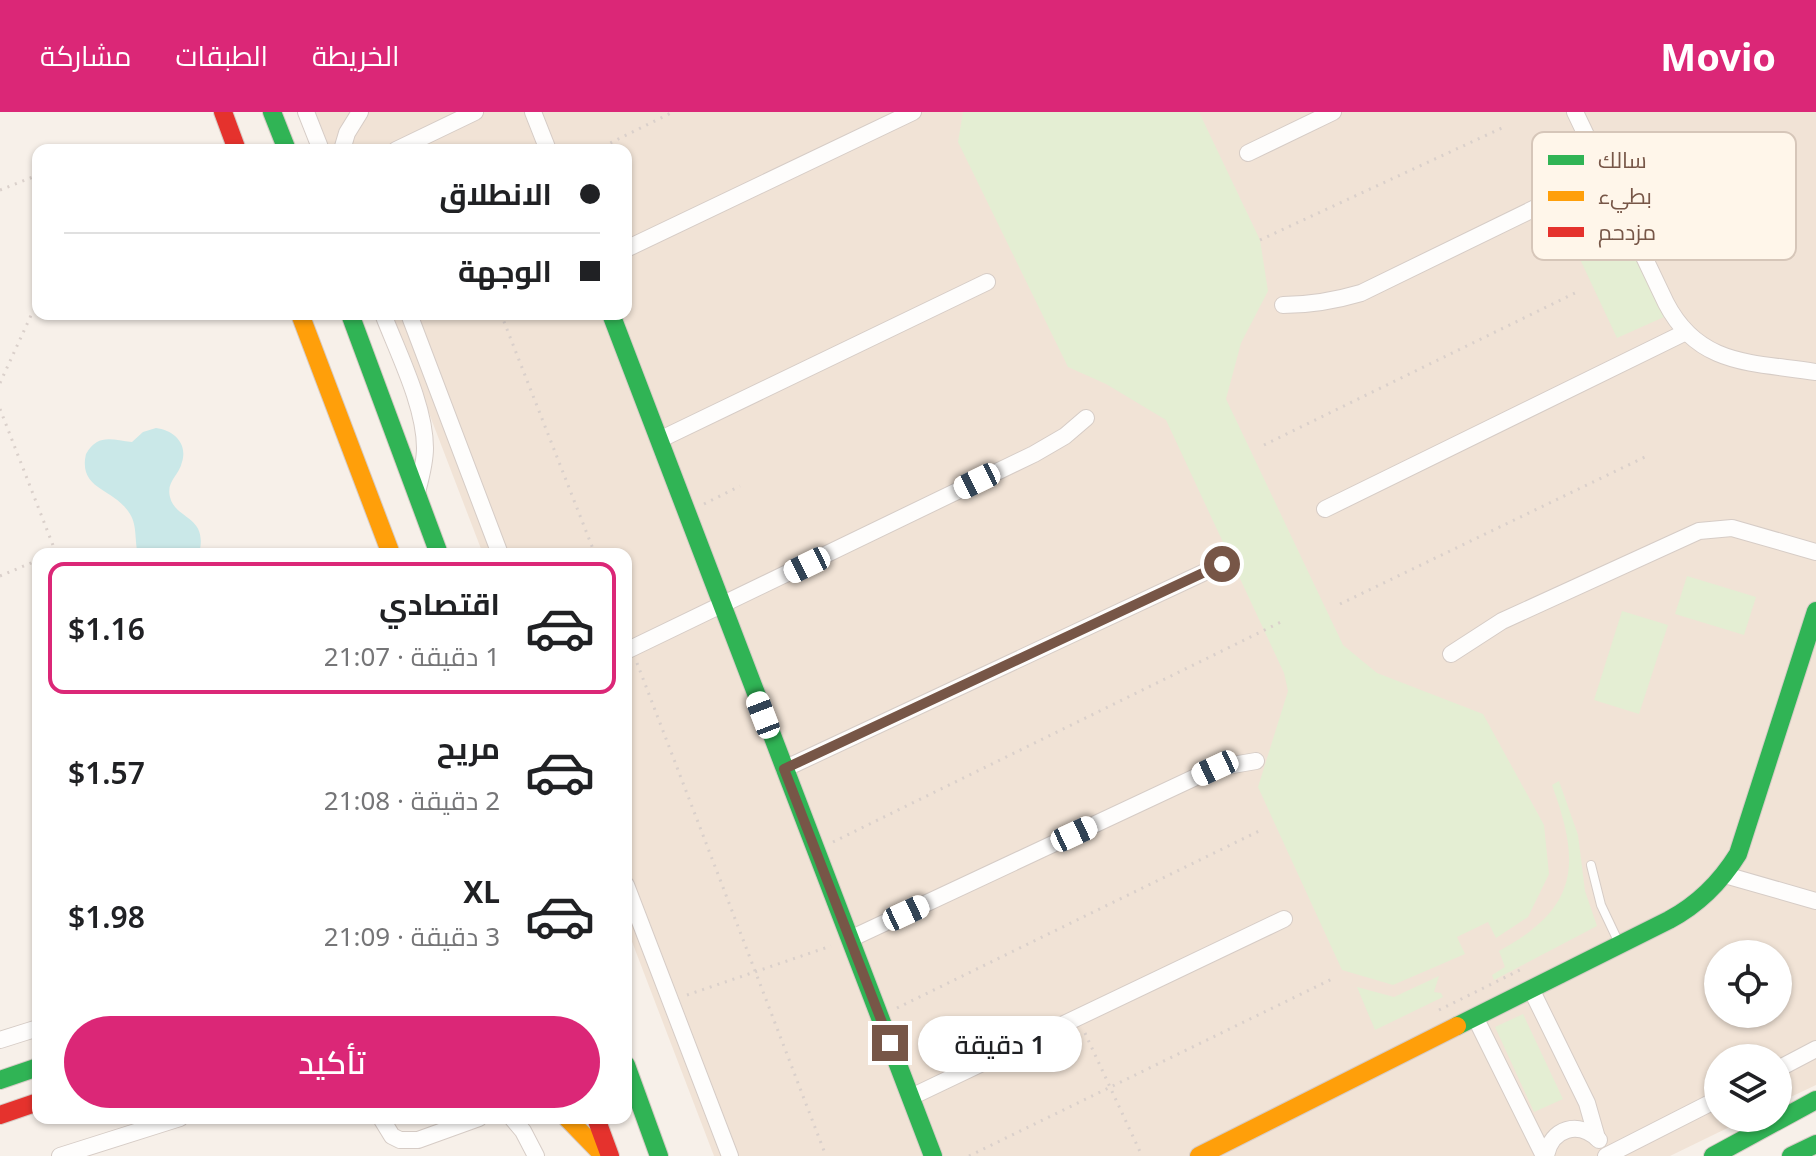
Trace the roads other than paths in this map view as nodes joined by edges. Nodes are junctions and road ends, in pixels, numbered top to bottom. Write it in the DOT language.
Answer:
graph roads {
  1 [pos="223,112"];
  2 [pos="272,112"];
  3 [pos="306,112"];
  4 [pos="360,112"];
  5 [pos="475,112"];
  6 [pos="533,112"];
  7 [pos="913,112"];
  8 [pos="1333,112"];
  9 [pos="1575,112"];
  10 [pos="1584,132"];
  11 [pos="235,144"];
  12 [pos="285,144"];
  13 [pos="319,144"];
  14 [pos="344,144"];
  15 [pos="408,144"];
  16 [pos="546,144"];
  17 [pos="1248,153"];
  18 [pos="1532,210"];
  19 [pos="632,246"];
  20 [pos="1645,260"];
  21 [pos="987,282"];
  22 [pos="1283,305"];
  23 [pos="302,320"];
  24 [pos="352,320"];
  25 [pos="385,320"];
  26 [pos="411,320"];
  27 [pos="613,320"];
  28 [pos="1684,333"];
  29 [pos="1816,372"];
  30 [pos="1086,418"];
  31 [pos="659,440"];
  32 [pos="417,493"];
  33 [pos="1325,509"];
  34 [pos="389,548"];
  35 [pos="437,548"];
  36 [pos="498,548"];
  37 [pos="1816,552"];
  38 [pos="1222,564"];
  39 [pos="722,607"];
  40 [pos="1816,611"];
  41 [pos="632,649"];
  42 [pos="1451,654"];
  43 [pos="1256,761"];
  44 [pos="784,769"];
  45 [pos="1591,865"];
  46 [pos="1725,875"];
  47 [pos="632,901"];
  48 [pos="1816,901"];
  49 [pos="1284,919"];
  50 [pos="850,939"];
  51 [pos="1620,945"];
  52 [pos="1531,989"];
  53 [pos="1475,1017"];
  54 [pos="32,1030"];
  55 [pos="0,1040"];
  56 [pos="1816,1049"];
  57 [pos="1792,1062"];
  58 [pos="32,1069"];
  59 [pos="0,1080"];
  60 [pos="632,1082"];
  61 [pos="911,1097"];
  62 [pos="1816,1100"];
  63 [pos="32,1104"];
  64 [pos="1704,1106"];
  65 [pos="0,1115"];
  66 [pos="164,1124"];
  67 [pos="385,1124"];
  68 [pos="462,1124"];
  69 [pos="517,1124"];
  70 [pos="573,1124"];
  71 [pos="598,1124"];
  72 [pos="1597,1138"];
  73 [pos="1816,1144"];
  74 [pos="97,1150"];
  75 [pos="60,1156"];
  76 [pos="536,1156"];
  77 [pos="607,1156"];
  78 [pos="659,1156"];
  79 [pos="730,1156"];
  80 [pos="933,1156"];
  81 [pos="1199,1156"];
  82 [pos="1545,1156"];
  83 [pos="1605,1156"];
  84 [pos="1713,1156"];
  85 [pos="1791,1156"];
  1 -- 11 [label="street"];
  2 -- 12 [label="street"];
  3 -- 13 [label="street"];
  4 -- 14 [label="street"];
  5 -- 15 [label="street"];
  6 -- 16 [label="street"];
  7 -- 19 [label="street"];
  8 -- 17 [label="street"];
  9 -- 10 [label="street"];
  18 -- 22 [label="street"];
  20 -- 28 [label="street"];
  21 -- 31 [label="street"];
  23 -- 34 [label="street"];
  24 -- 32 [label="street"];
  25 -- 32 [label="street"];
  26 -- 36 [label="street"];
  27 -- 31 [label="street"];
  28 -- 29 [label="street"];
  28 -- 33 [label="street"];
  30 -- 39 [label="street"];
  31 -- 39 [label="street"];
  32 -- 35 [label="street"];
  37 -- 42 [label="street"];
  38 -- 44 [label="street"];
  39 -- 41 [label="street"];
  39 -- 44 [label="street"];
  40 -- 46 [label="street"];
  43 -- 50 [label="street"];
  44 -- 50 [label="street"];
  45 -- 51 [label="lane"];
  46 -- 48 [label="street"];
  46 -- 51 [label="street"];
  47 -- 79 [label="street"];
  49 -- 61 [label="street"];
  50 -- 61 [label="street"];
  51 -- 52 [label="street"];
  52 -- 53 [label="street"];
  52 -- 72 [label="street"];
  53 -- 81 [label="street"];
  53 -- 82 [label="street"];
  54 -- 55 [label="street"];
  56 -- 57 [label="street"];
  58 -- 59 [label="street"];
  60 -- 78 [label="street"];
  61 -- 80 [label="street"];
  62 -- 84 [label="street"];
  63 -- 65 [label="street"];
  64 -- 83 [label="street"];
  66 -- 74 [label="street"];
  67 -- 68 [label="street"];
  69 -- 76 [label="street"];
  70 -- 77 [label="street"];
  71 -- 77 [label="street"];
  72 -- 82 [label="street"];
  72 -- 83 [label="street"];
  73 -- 85 [label="street"];
  74 -- 75 [label="street"];
}
